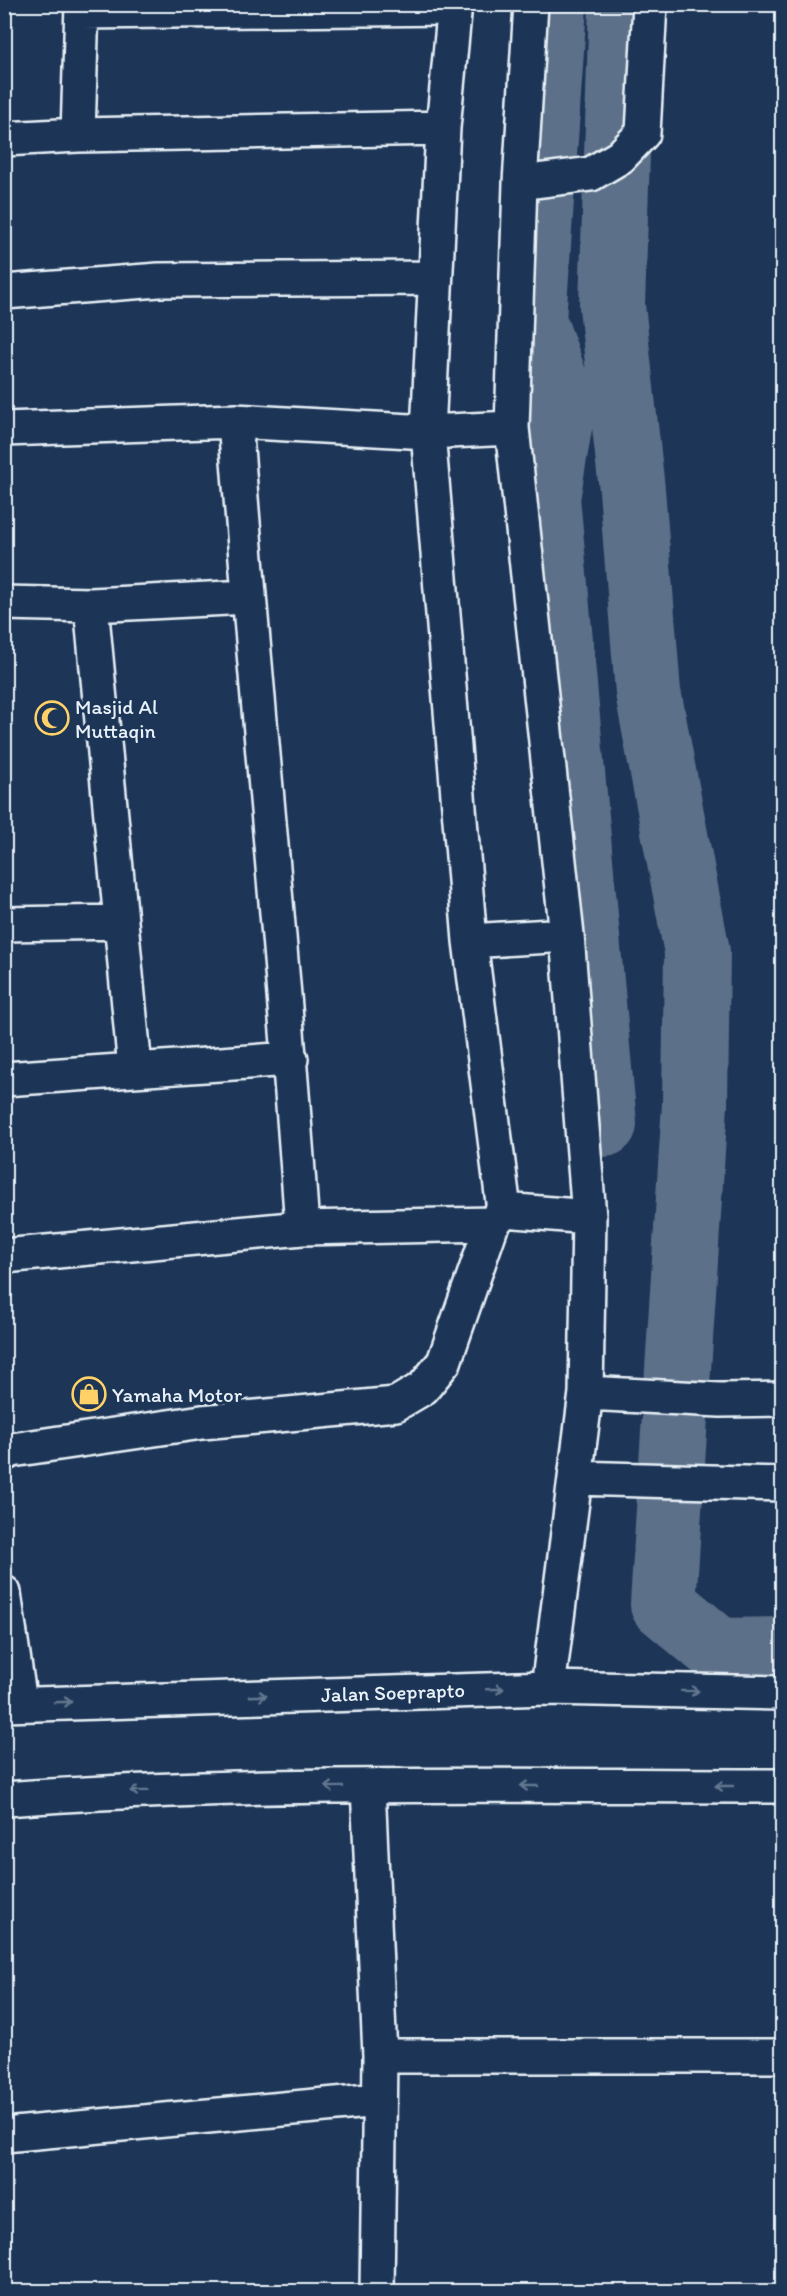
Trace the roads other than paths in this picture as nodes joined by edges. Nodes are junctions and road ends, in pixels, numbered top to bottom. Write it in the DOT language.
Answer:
graph roads {
  1 [pos="531,4"];
  2 [pos="650,4"];
  3 [pos="455,6"];
  4 [pos="82,8"];
  5 [pos="443,128"];
  6 [pos="78,135"];
  7 [pos="4,139"];
  8 [pos="520,183"];
  9 [pos="435,278"];
  10 [pos="4,292"];
  11 [pos="234,421"];
  12 [pos="4,429"];
  13 [pos="498,429"];
  14 [pos="434,431"];
  15 [pos="248,597"];
  16 [pos="4,603"];
  17 [pos="91,605"];
  18 [pos="121,922"];
  19 [pos="4,924"];
  20 [pos="554,936"];
  21 [pos="477,940"];
  22 [pos="291,1059"];
  23 [pos="135,1069"];
  24 [pos="4,1078"];
  25 [pos="498,1217"];
  26 [pos="589,1217"];
  27 [pos="302,1228"];
  28 [pos="4,1256"];
  29 [pos="586,1393"];
  30 [pos="783,1399"];
  31 [pos="7,1451"];
  32 [pos="584,1479"];
  33 [pos="783,1484"];
  34 [pos="4,1593"];
  35 [pos="548,1688"];
  36 [pos="783,1693"];
  37 [pos="12,1704"];
  38 [pos="368,1786"];
  39 [pos="783,1786"];
  40 [pos="4,1799"];
  41 [pos="380,2056"];
  42 [pos="783,2056"];
  43 [pos="379,2100"];
  44 [pos="4,2135"];
  45 [pos="377,2292"];
  1 -- 8 [label="main road"];
  2 -- 8 [label="main road"];
  3 -- 4 [label="main road"];
  3 -- 5 [label="main road"];
  4 -- 6 [label="main road"];
  5 -- 6 [label="main road"];
  5 -- 9 [label="main road"];
  6 -- 7 [label="main road"];
  8 -- 13 [label="main road"];
  9 -- 10 [label="main road"];
  9 -- 14 [label="main road"];
  11 -- 12 [label="main road"];
  11 -- 14 [label="main road"];
  11 -- 15 [label="main road"];
  13 -- 14 [label="main road"];
  13 -- 20 [label="main road"];
  14 -- 21 [label="main road"];
  15 -- 17 [label="main road"];
  15 -- 22 [label="main road"];
  16 -- 17 [label="main road"];
  17 -- 18 [label="main road"];
  18 -- 19 [label="main road"];
  18 -- 23 [label="main road"];
  20 -- 21 [label="main road"];
  20 -- 26 [label="main road"];
  21 -- 25 [label="main road"];
  22 -- 23 [label="main road"];
  22 -- 27 [label="main road"];
  23 -- 24 [label="main road"];
  25 -- 26 [label="main road"];
  25 -- 27 [label="main road"];
  25 -- 31 [label="main road"];
  26 -- 29 [label="main road"];
  27 -- 28 [label="main road"];
  29 -- 30 [label="main road"];
  29 -- 32 [label="main road"];
  32 -- 33 [label="main road"];
  32 -- 35 [label="main road"];
  34 -- 37 [label="main road"];
  35 -- 36 [label="main road, Jalan Soeprapto, one-way"];
  37 -- 35 [label="main road, Jalan Soeprapto, one-way"];
  39 -- 38 [label="main road, one-way"];
  38 -- 40 [label="main road, one-way"];
  38 -- 41 [label="main road"];
  41 -- 42 [label="main road"];
  41 -- 43 [label="main road"];
  43 -- 44 [label="main road"];
  43 -- 45 [label="main road"];
}
